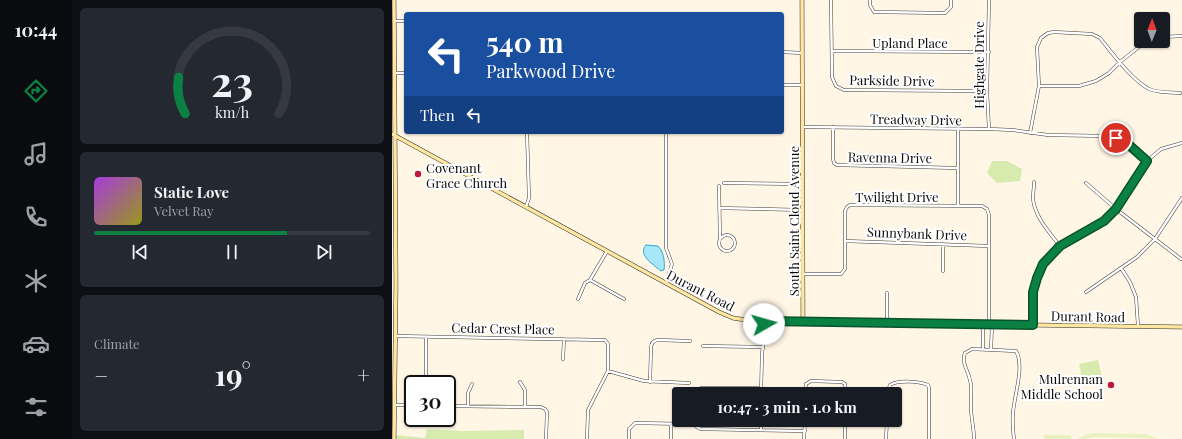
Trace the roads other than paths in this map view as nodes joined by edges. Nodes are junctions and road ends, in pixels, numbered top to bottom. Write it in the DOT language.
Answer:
graph roads {
  1 [pos="394,0"];
  2 [pos="802,0"];
  3 [pos="831,0"];
  4 [pos="870,0"];
  5 [pos="951,0"];
  6 [pos="989,0"];
  7 [pos="394,21"];
  8 [pos="404,21"];
  9 [pos="1182,36"];
  10 [pos="1170,37"];
  11 [pos="1138,48"];
  12 [pos="832,51"];
  13 [pos="784,52"];
  14 [pos="989,52"];
  15 [pos="802,53"];
  16 [pos="1120,62"];
  17 [pos="394,73"];
  18 [pos="404,73"];
  19 [pos="784,85"];
  20 [pos="802,85"];
  21 [pos="1038,86"];
  22 [pos="987,91"];
  23 [pos="1180,93"];
  24 [pos="802,127"];
  25 [pos="832,128"];
  26 [pos="958,129"];
  27 [pos="989,129"];
  28 [pos="1030,133"];
  29 [pos="527,134"];
  30 [pos="393,135"];
  31 [pos="666,135"];
  32 [pos="1182,143"];
  33 [pos="1147,161"];
  34 [pos="958,168"];
  35 [pos="1034,182"];
  36 [pos="724,183"];
  37 [pos="1086,183"];
  38 [pos="802,184"];
  39 [pos="719,186"];
  40 [pos="1182,198"];
  41 [pos="958,206"];
  42 [pos="526,207"];
  43 [pos="720,208"];
  44 [pos="1116,209"];
  45 [pos="802,210"];
  46 [pos="394,225"];
  47 [pos="720,239"];
  48 [pos="1155,239"];
  49 [pos="845,241"];
  50 [pos="943,244"];
  51 [pos="989,246"];
  52 [pos="1060,246"];
  53 [pos="607,251"];
  54 [pos="1181,259"];
  55 [pos="1121,268"];
  56 [pos="943,271"];
  57 [pos="804,274"];
  58 [pos="590,280"];
  59 [pos="666,283"];
  60 [pos="394,285"];
  61 [pos="1086,292"];
  62 [pos="887,293"];
  63 [pos="578,299"];
  64 [pos="624,299"];
  65 [pos="764,321"];
  66 [pos="803,322"];
  67 [pos="887,322"];
  68 [pos="983,324"];
  69 [pos="991,324"];
  70 [pos="1033,325"];
  71 [pos="1138,326"];
  72 [pos="1182,327"];
  73 [pos="396,336"];
  74 [pos="426,336"];
  75 [pos="564,339"];
  76 [pos="690,341"];
  77 [pos="703,346"];
  78 [pos="763,347"];
  79 [pos="983,350"];
  80 [pos="991,350"];
  81 [pos="563,359"];
  82 [pos="608,371"];
  83 [pos="426,375"];
  84 [pos="520,382"];
  85 [pos="650,382"];
  86 [pos="689,383"];
  87 [pos="472,384"];
  88 [pos="761,387"];
  89 [pos="806,387"];
  90 [pos="845,387"];
  91 [pos="889,387"];
  92 [pos="395,405"];
  93 [pos="404,405"];
  94 [pos="456,406"];
  95 [pos="468,406"];
  96 [pos="525,407"];
  97 [pos="671,424"];
  98 [pos="696,427"];
  99 [pos="804,427"];
  100 [pos="845,427"];
  101 [pos="887,427"];
  102 [pos="761,430"];
  103 [pos="804,431"];
  104 [pos="394,439"];
  105 [pos="546,439"];
  106 [pos="587,439"];
  107 [pos="629,439"];
  108 [pos="671,439"];
  109 [pos="804,439"];
  110 [pos="845,439"];
  111 [pos="886,439"];
  112 [pos="929,439"];
  113 [pos="974,439"];
  114 [pos="1014,439"];
  1 -- 7 [label="street"];
  2 -- 15 [label="street, South Saint Cloud Avenue"];
  3 -- 12 [label="street, Parkside Drive"];
  4 -- 5 [label="street"];
  6 -- 14 [label="street, Highgate Drive"];
  7 -- 8 [label="street"];
  7 -- 17 [label="street"];
  9 -- 10 [label="street"];
  11 -- 16 [label="street"];
  12 -- 14 [label="street, Upland Place"];
  12 -- 22 [label="street, Parkside Drive"];
  13 -- 15 [label="street"];
  14 -- 22 [label="street, Highgate Drive"];
  15 -- 20 [label="street, South Saint Cloud Avenue"];
  16 -- 21 [label="street"];
  16 -- 21 [label="street"];
  16 -- 23 [label="street"];
  17 -- 18 [label="street"];
  17 -- 30 [label="street"];
  19 -- 20 [label="street"];
  20 -- 24 [label="street, South Saint Cloud Avenue"];
  21 -- 28 [label="street"];
  22 -- 27 [label="street, Highgate Drive"];
  24 -- 25 [label="street, Treadway Drive"];
  24 -- 38 [label="street, South Saint Cloud Avenue"];
  25 -- 26 [label="street, Treadway Drive"];
  25 -- 34 [label="street, Ravenna Drive"];
  26 -- 27 [label="street, Treadway Drive"];
  26 -- 34 [label="street"];
  27 -- 28 [label="street, Treadway Drive"];
  28 -- 33 [label="street, Treadway Drive"];
  29 -- 42 [label="street"];
  30 -- 42 [label="street, Durant Road"];
  30 -- 46 [label="street"];
  31 -- 59 [label="street"];
  32 -- 33 [label="street"];
  33 -- 44 [label="street"];
  34 -- 41 [label="street"];
  35 -- 52 [label="street"];
  36 -- 38 [label="street"];
  37 -- 44 [label="street"];
  38 -- 45 [label="street, South Saint Cloud Avenue"];
  39 -- 43 [label="street"];
  40 -- 48 [label="street"];
  41 -- 49 [label="street, Twilight Drive"];
  41 -- 51 [label="street"];
  42 -- 53 [label="street, Durant Road"];
  43 -- 45 [label="street"];
  43 -- 47 [label="street"];
  44 -- 48 [label="street"];
  44 -- 52 [label="street"];
  45 -- 57 [label="street, South Saint Cloud Avenue"];
  46 -- 60 [label="street"];
  47 -- 47 [label="street"];
  48 -- 54 [label="street"];
  48 -- 55 [label="street"];
  49 -- 50 [label="street, Sunnybank Drive"];
  49 -- 57 [label="street, Twilight Drive"];
  50 -- 51 [label="street, Sunnybank Drive"];
  50 -- 56 [label="street"];
  51 -- 69 [label="street"];
  52 -- 70 [label="street"];
  53 -- 58 [label="street"];
  53 -- 59 [label="street, Durant Road"];
  55 -- 61 [label="street"];
  55 -- 71 [label="street"];
  57 -- 66 [label="street, South Saint Cloud Avenue"];
  58 -- 63 [label="street"];
  58 -- 64 [label="street"];
  59 -- 65 [label="street, Durant Road"];
  60 -- 73 [label="street"];
  62 -- 67 [label="street"];
  65 -- 66 [label="street, Durant Road"];
  65 -- 78 [label="street"];
  66 -- 67 [label="street, Durant Road"];
  67 -- 68 [label="street, Durant Road"];
  68 -- 69 [label="street, Durant Road"];
  68 -- 79 [label="street"];
  69 -- 70 [label="street, Durant Road"];
  69 -- 80 [label="street"];
  70 -- 71 [label="street, Durant Road"];
  71 -- 72 [label="street, Durant Road"];
  73 -- 74 [label="street, Cedar Crest Place"];
  73 -- 92 [label="street"];
  74 -- 75 [label="street, Cedar Crest Place"];
  74 -- 83 [label="street"];
  75 -- 81 [label="street"];
  75 -- 82 [label="street, Cedar Crest Place"];
  76 -- 85 [label="street"];
  77 -- 78 [label="street"];
  78 -- 88 [label="street"];
  79 -- 80 [label="street"];
  79 -- 113 [label="street"];
  80 -- 114 [label="street"];
  82 -- 85 [label="street"];
  82 -- 106 [label="street"];
  84 -- 96 [label="street"];
  85 -- 86 [label="street"];
  87 -- 95 [label="street"];
  89 -- 90 [label="street"];
  91 -- 112 [label="street"];
  92 -- 93 [label="street"];
  92 -- 104 [label="street"];
  94 -- 95 [label="street"];
  95 -- 96 [label="street"];
  96 -- 105 [label="street"];
  97 -- 107 [label="street"];
  97 -- 108 [label="street"];
  98 -- 102 [label="street"];
  99 -- 103 [label="street"];
  100 -- 110 [label="street"];
  101 -- 111 [label="street"];
  102 -- 103 [label="street"];
  103 -- 109 [label="street"];
}
